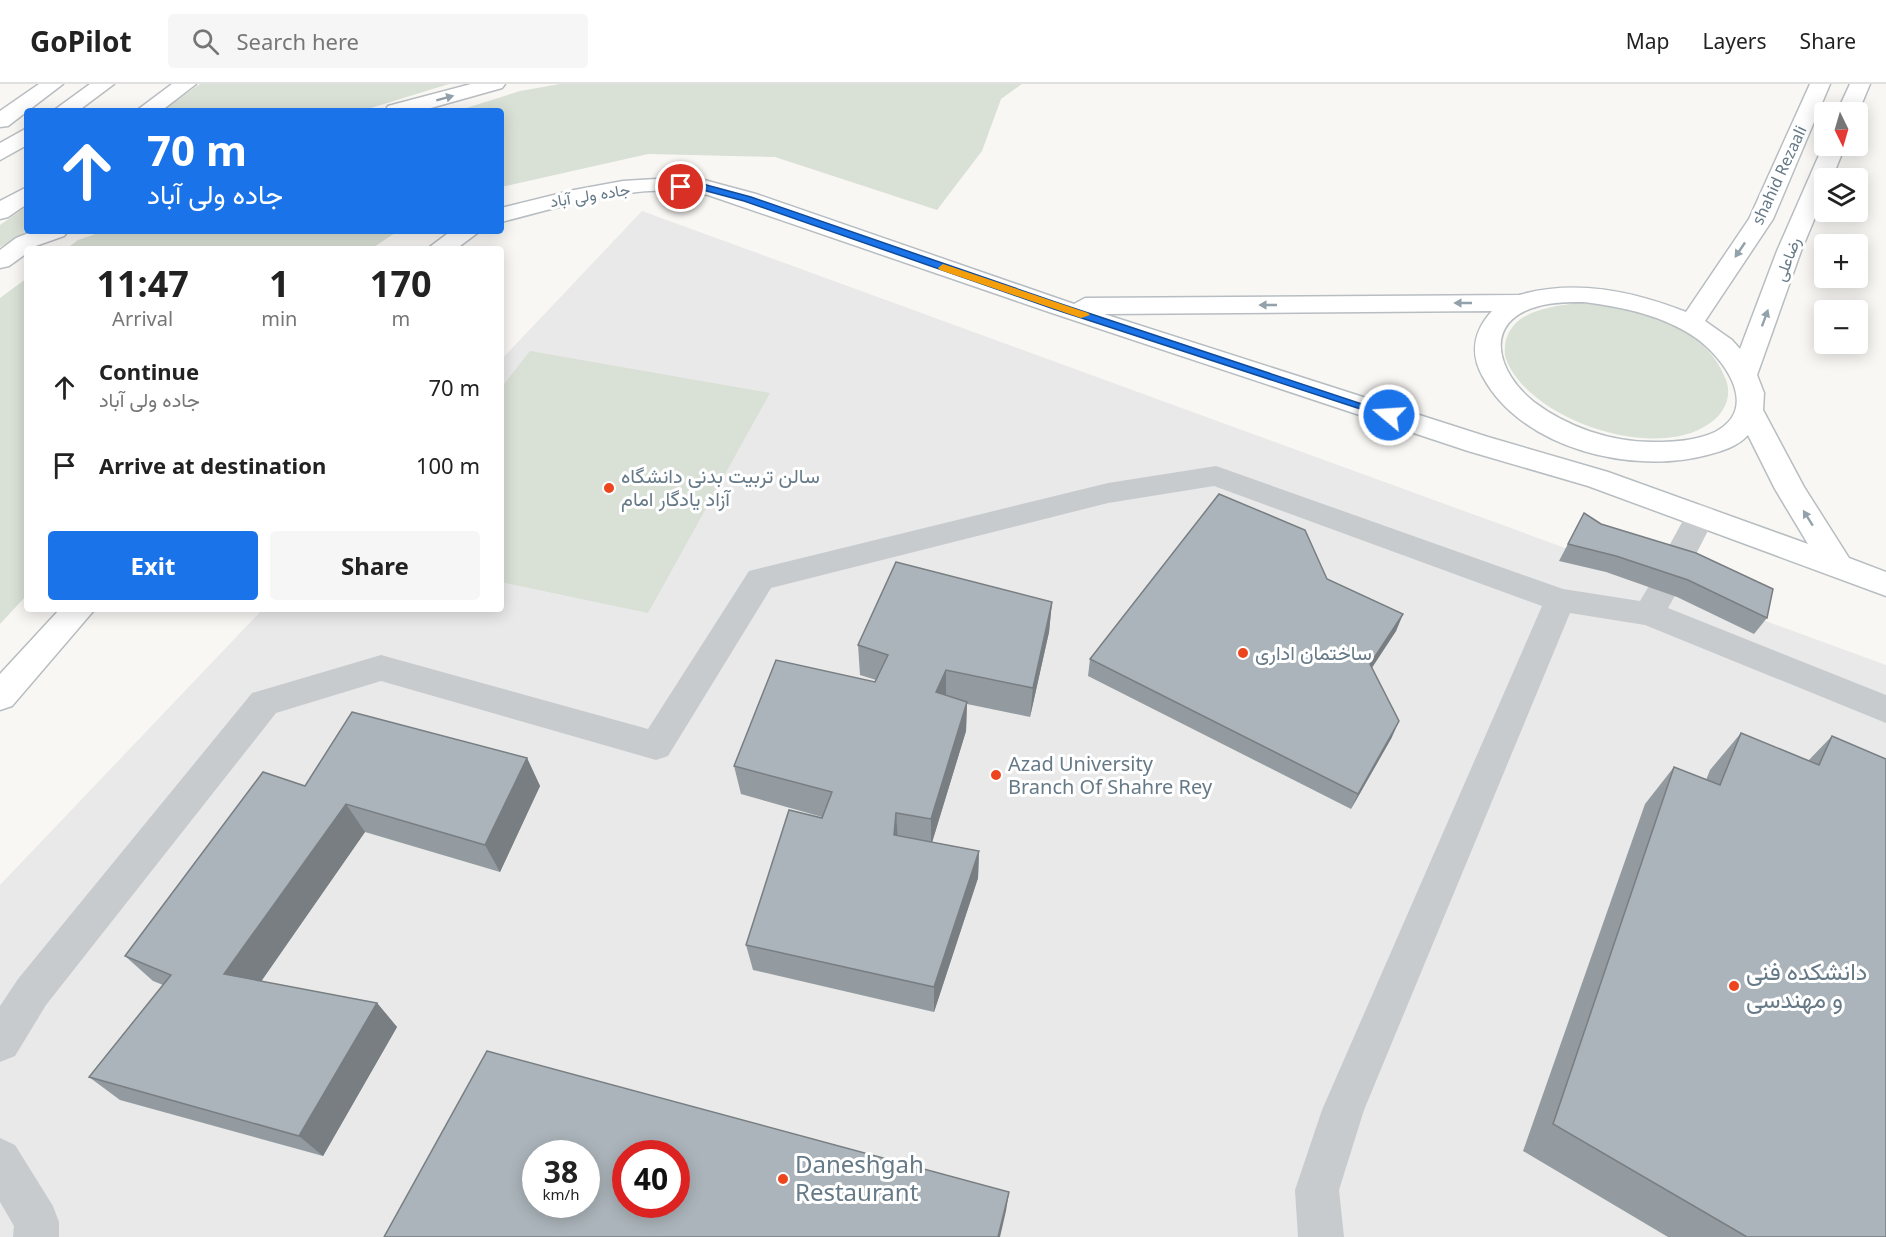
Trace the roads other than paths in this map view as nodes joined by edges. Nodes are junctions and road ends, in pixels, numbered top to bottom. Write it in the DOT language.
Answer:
graph roads {
  1 [pos="38,84"];
  2 [pos="53,84"];
  3 [pos="104,84"];
  4 [pos="186,84"];
  5 [pos="495,84"];
  6 [pos="1820,84"];
  7 [pos="1860,84"];
  8 [pos="0,99"];
  9 [pos="1852,102"];
  10 [pos="68,108"];
  11 [pos="151,108"];
  12 [pos="407,108"];
  13 [pos="0,121"];
  14 [pos="24,137"];
  15 [pos="0,153"];
  16 [pos="1829,156"];
  17 [pos="1788,158"];
  18 [pos="1824,168"];
  19 [pos="1814,192"];
  20 [pos="24,196"];
  21 [pos="0,212"];
  22 [pos="504,214"];
  23 [pos="48,234"];
  24 [pos="463,234"];
  25 [pos="445,246"];
  26 [pos="0,261"];
  27 [pos="1522,303"];
  28 [pos="1058,307"];
  29 [pos="1691,323"];
  30 [pos="1745,373"];
  31 [pos="1750,412"];
  32 [pos="1672,453"];
  33 [pos="1598,479"];
  34 [pos="1701,516"];
  35 [pos="1838,567"];
  36 [pos="1886,584"];
  37 [pos="1661,591"];
  38 [pos="1560,600"];
  39 [pos="76,612"];
  40 [pos="0,697"];
  41 [pos="1886,710"];
  42 [pos="0,1042"];
  43 [pos="0,1160"];
  44 [pos="36,1237"];
  45 [pos="1321,1237"];
  1 -- 8 [label="main road"];
  2 -- 13 [label="main road"];
  3 -- 10 [label="main road"];
  4 -- 11 [label="main road"];
  12 -- 5 [label="main road, one-way"];
  6 -- 17 [label="main road, shahid Rezaali"];
  7 -- 9 [label="main road"];
  14 -- 15 [label="main road"];
  16 -- 18 [label="main road, رضاعلی"];
  17 -- 18 [label="main road"];
  17 -- 29 [label="main road, shahid Rezaali, one-way"];
  30 -- 19 [label="main road, رضاعلی, one-way"];
  20 -- 21 [label="main road"];
  22 -- 28 [label="main road, جاده ولی آباد"];
  23 -- 26 [label="main road"];
  24 -- 25 [label="main road"];
  27 -- 28 [label="main road, one-way"];
  27 -- 29 [label="main road"];
  27 -- 32 [label="main road"];
  28 -- 33 [label="main road, جاده ولی آباد"];
  29 -- 30 [label="main road"];
  30 -- 31 [label="main road"];
  31 -- 32 [label="main road"];
  35 -- 31 [label="main road, one-way"];
  32 -- 33 [label="main road"];
  33 -- 34 [label="main road, جاده ولی آباد"];
  34 -- 35 [label="main road, جاده ولی آباد"];
  34 -- 37 [label="street"];
  35 -- 36 [label="main road"];
  37 -- 38 [label="street"];
  37 -- 41 [label="street"];
  38 -- 42 [label="street"];
  38 -- 45 [label="street"];
  39 -- 40 [label="main road"];
  43 -- 44 [label="street"];
}
